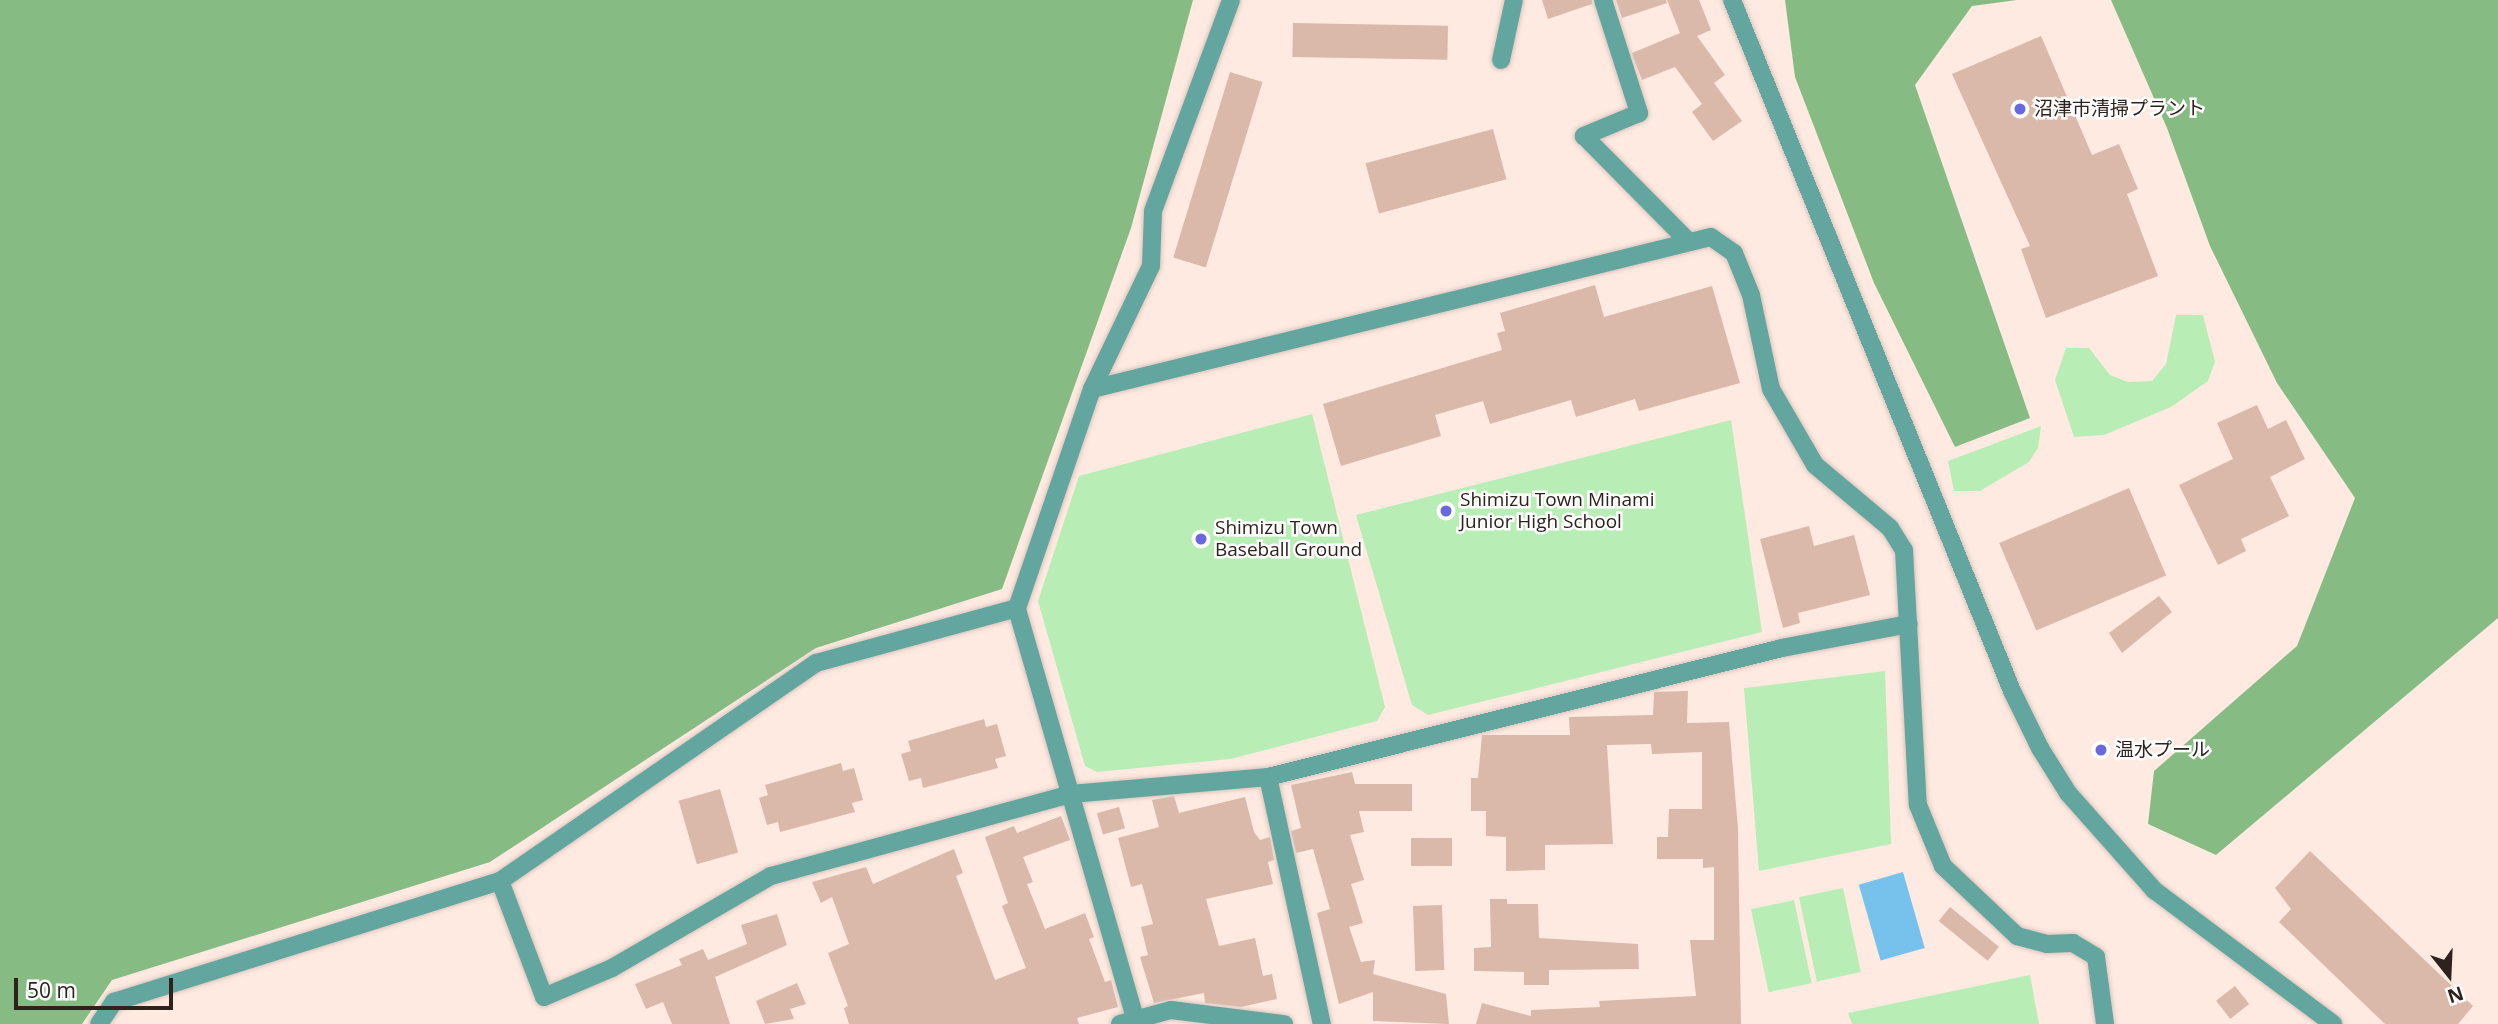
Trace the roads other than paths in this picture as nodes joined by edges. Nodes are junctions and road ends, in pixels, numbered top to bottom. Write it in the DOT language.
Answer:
graph roads {
  1 [pos="1231,0"];
  2 [pos="1514,0"];
  3 [pos="1603,0"];
  4 [pos="1732,0"];
  5 [pos="1502,60"];
  6 [pos="1689,242"];
  7 [pos="1092,389"];
  8 [pos="1017,608"];
  9 [pos="1909,624"];
  10 [pos="1268,777"];
  11 [pos="1070,794"];
  12 [pos="500,881"];
  13 [pos="1127,1021"];
  14 [pos="99,1024"];
  15 [pos="1284,1024"];
  16 [pos="1322,1024"];
  17 [pos="2105,1024"];
  18 [pos="2333,1024"];
  1 -- 7 [label="street"];
  2 -- 5 [label="street"];
  3 -- 6 [label="street"];
  4 -- 18 [label="street"];
  6 -- 7 [label="street"];
  6 -- 9 [label="street"];
  7 -- 8 [label="street"];
  8 -- 11 [label="street"];
  8 -- 12 [label="street"];
  9 -- 10 [label="street"];
  9 -- 17 [label="street"];
  10 -- 11 [label="street"];
  10 -- 16 [label="street"];
  11 -- 12 [label="street"];
  11 -- 13 [label="street"];
  12 -- 14 [label="street"];
  13 -- 15 [label="street"];
}
